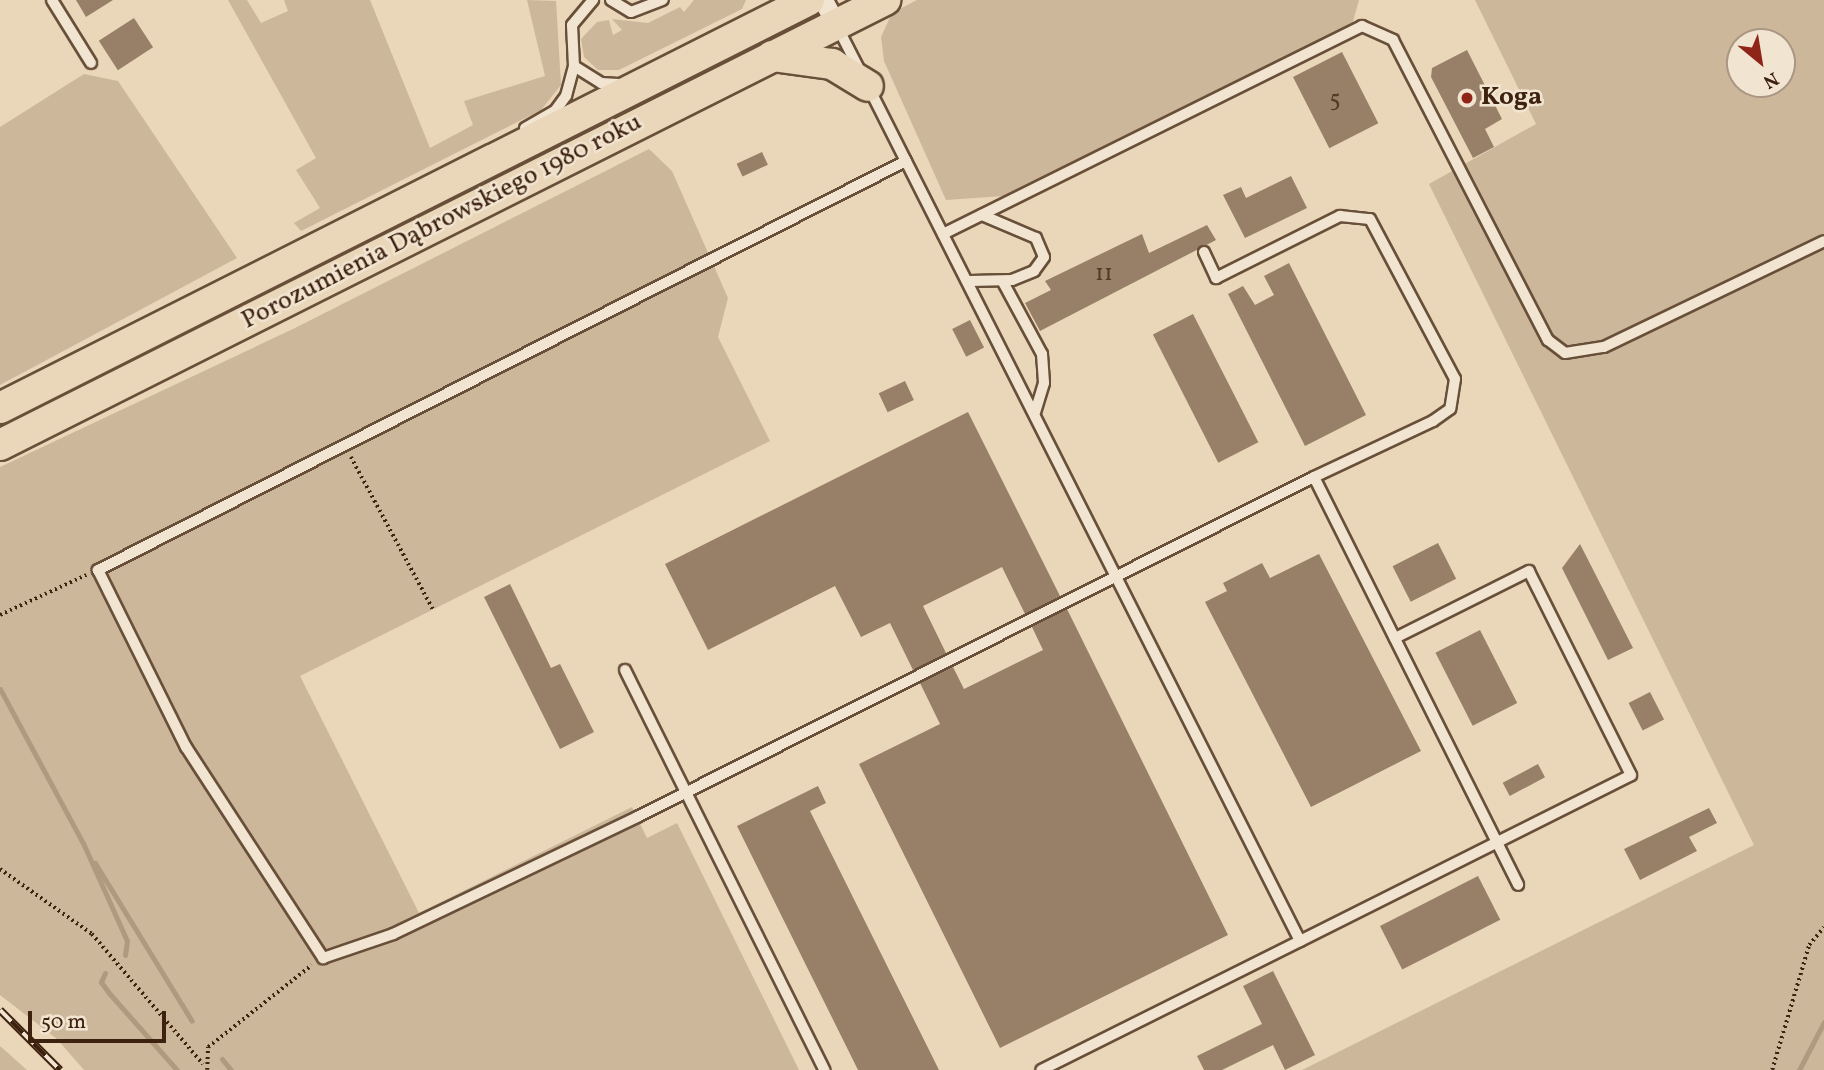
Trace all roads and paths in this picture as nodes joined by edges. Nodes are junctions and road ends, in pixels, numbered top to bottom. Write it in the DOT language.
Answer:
graph roads {
  1 [pos="52,0"];
  2 [pos="593,0"];
  3 [pos="611,0"];
  4 [pos="663,0"];
  5 [pos="771,0"];
  6 [pos="809,0"];
  7 [pos="885,0"];
  8 [pos="830,12"];
  9 [pos="757,26"];
  10 [pos="772,56"];
  11 [pos="90,63"];
  12 [pos="574,66"];
  13 [pos="644,83"];
  14 [pos="868,86"];
  15 [pos="906,161"];
  16 [pos="481,164"];
  17 [pos="982,215"];
  18 [pos="943,234"];
  19 [pos="1824,241"];
  20 [pos="1204,253"];
  21 [pos="970,281"];
  22 [pos="1003,282"];
  23 [pos="0,408"];
  24 [pos="1035,412"];
  25 [pos="0,445"];
  26 [pos="345,446"];
  27 [pos="1314,477"];
  28 [pos="98,570"];
  29 [pos="1118,577"];
  30 [pos="433,609"];
  31 [pos="0,615"];
  32 [pos="1395,638"];
  33 [pos="625,670"];
  34 [pos="684,792"];
  35 [pos="1497,842"];
  36 [pos="0,869"];
  37 [pos="1518,885"];
  38 [pos="1824,927"];
  39 [pos="1300,941"];
  40 [pos="323,958"];
  41 [pos="203,1064"];
  42 [pos="207,1070"];
  43 [pos="824,1070"];
  44 [pos="1041,1070"];
  45 [pos="1772,1070"];
  1 -- 11 [label="lane"];
  2 -- 12 [label="lane"];
  3 -- 4 [label="lane"];
  5 -- 9 [label="main road"];
  6 -- 9 [label="main road, Porozumienia Dąbrowskiego 1980 roku"];
  7 -- 8 [label="main road, Porozumienia Dąbrowskiego 1980 roku"];
  8 -- 10 [label="main road, Porozumienia Dąbrowskiego 1980 roku"];
  8 -- 14 [label="lane"];
  9 -- 13 [label="main road, Porozumienia Dąbrowskiego 1980 roku"];
  10 -- 14 [label="main road"];
  10 -- 25 [label="main road, Porozumienia Dąbrowskiego 1980 roku"];
  12 -- 13 [label="lane"];
  12 -- 16 [label="lane"];
  13 -- 16 [label="main road, Porozumienia Dąbrowskiego 1980 roku"];
  14 -- 15 [label="lane"];
  15 -- 18 [label="lane"];
  15 -- 26 [label="lane"];
  16 -- 23 [label="main road, Porozumienia Dąbrowskiego 1980 roku"];
  17 -- 18 [label="lane"];
  17 -- 19 [label="lane"];
  17 -- 22 [label="lane"];
  18 -- 21 [label="lane"];
  20 -- 27 [label="lane"];
  21 -- 22 [label="lane"];
  21 -- 24 [label="lane"];
  22 -- 24 [label="lane"];
  24 -- 29 [label="lane"];
  26 -- 28 [label="lane"];
  26 -- 30 [label="path"];
  27 -- 29 [label="lane"];
  27 -- 32 [label="lane"];
  28 -- 31 [label="path"];
  28 -- 40 [label="lane"];
  29 -- 34 [label="lane"];
  29 -- 39 [label="lane"];
  32 -- 35 [label="lane"];
  32 -- 35 [label="lane"];
  33 -- 34 [label="lane"];
  34 -- 40 [label="lane"];
  34 -- 43 [label="lane"];
  35 -- 37 [label="lane"];
  35 -- 39 [label="lane"];
  36 -- 41 [label="path"];
  38 -- 45 [label="path"];
  39 -- 44 [label="lane"];
  40 -- 41 [label="path"];
  41 -- 42 [label="path"];
}
